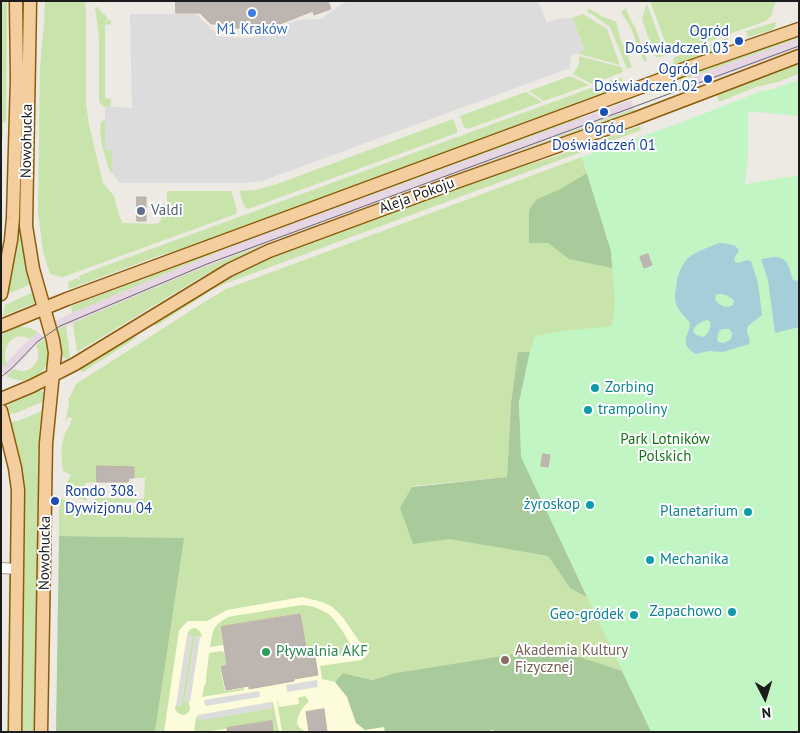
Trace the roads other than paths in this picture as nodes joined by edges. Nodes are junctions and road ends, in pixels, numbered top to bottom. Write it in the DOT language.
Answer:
graph roads {
  1 [pos="16,1"];
  2 [pos="30,1"];
  3 [pos="799,29"];
  4 [pos="799,56"];
  5 [pos="1,294"];
  6 [pos="44,308"];
  7 [pos="1,326"];
  8 [pos="54,375"];
  9 [pos="1,399"];
  10 [pos="1,411"];
  11 [pos="1,568"];
  12 [pos="17,569"];
  13 [pos="15,732"];
  14 [pos="41,732"];
  1 -- 5 [label="main road, Nowohucka"];
  2 -- 6 [label="main road, Nowohucka"];
  3 -- 6 [label="main road, Aleja Pokoju"];
  4 -- 8 [label="main road, Aleja Pokoju"];
  6 -- 7 [label="main road, Aleja Pokoju"];
  6 -- 8 [label="main road, Nowohucka"];
  8 -- 9 [label="main road, Aleja Pokoju"];
  8 -- 14 [label="main road, Nowohucka"];
  10 -- 12 [label="main road, Nowohucka"];
  11 -- 12 [label="street"];
  12 -- 13 [label="main road, Nowohucka"];
}
